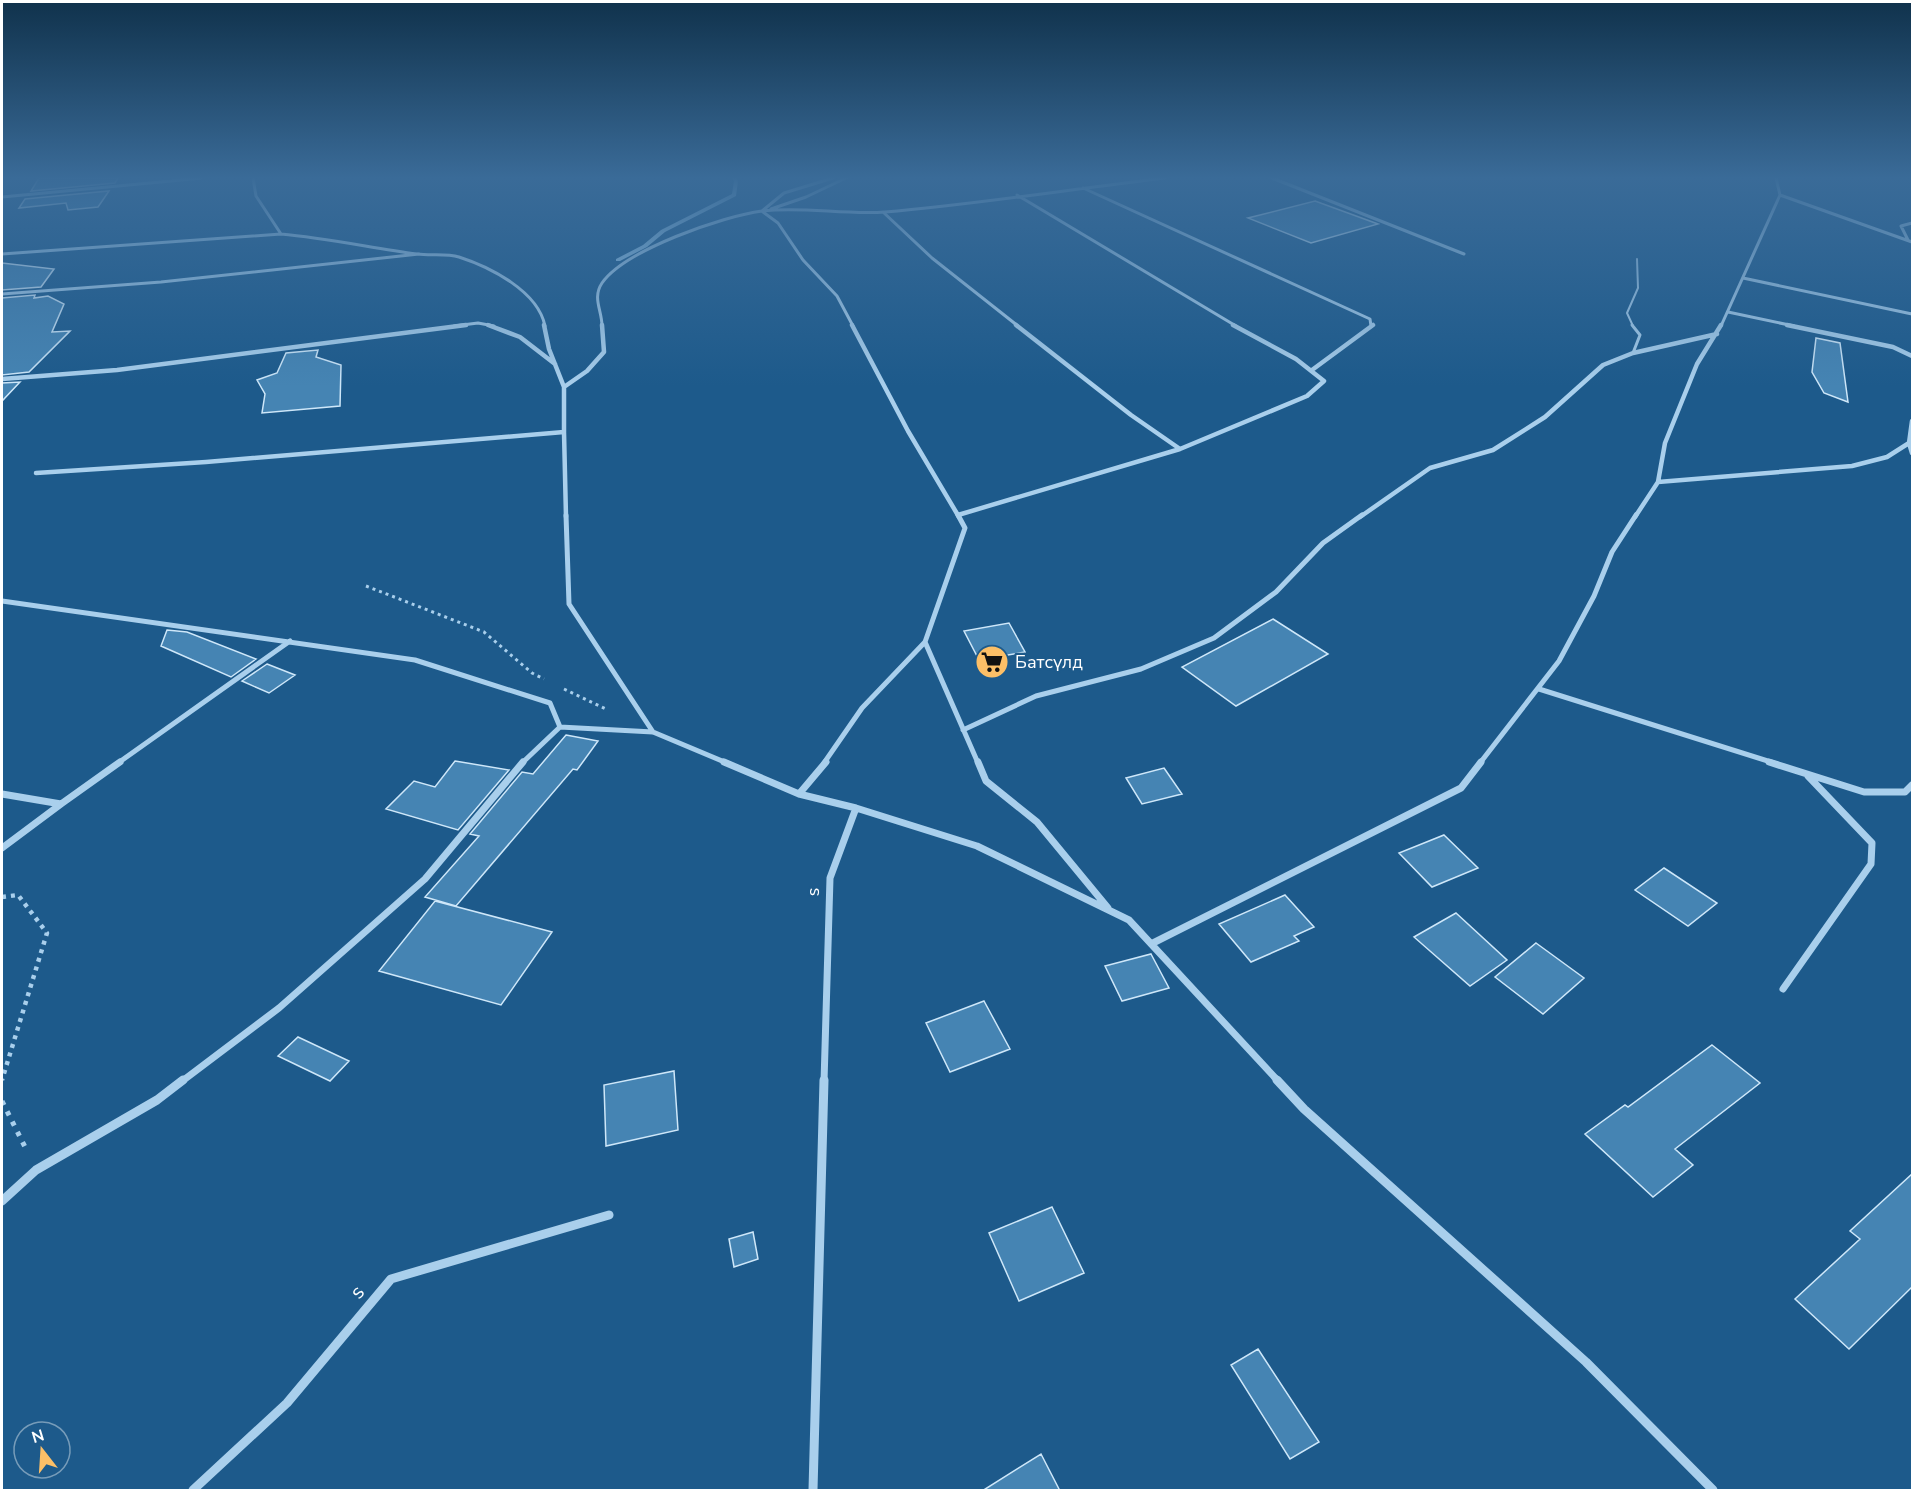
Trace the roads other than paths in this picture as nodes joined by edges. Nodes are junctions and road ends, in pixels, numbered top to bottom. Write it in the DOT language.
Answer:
graph roads {
  1 [pos="91,248"];
  2 [pos="383,248"];
  3 [pos="656,248"];
  4 [pos="795,248"];
  5 [pos="922,248"];
  6 [pos="1104,248"];
  7 [pos="1214,248"];
  8 [pos="1448,248"];
  9 [pos="1757,248"];
  10 [pos="2,254"];
  11 [pos="419,254"];
  12 [pos="1464,254"];
  13 [pos="1637,259"];
  14 [pos="1743,278"];
  15 [pos="2,294"];
  16 [pos="1728,312"];
  17 [pos="1912,314"];
  18 [pos="1717,334"];
  19 [pos="1633,353"];
  20 [pos="1912,356"];
  21 [pos="555,364"];
  22 [pos="1312,370"];
  23 [pos="2,379"];
  24 [pos="564,387"];
  25 [pos="1912,421"];
  26 [pos="564,432"];
  27 [pos="1910,443"];
  28 [pos="1180,449"];
  29 [pos="1912,453"];
  30 [pos="36,473"];
  31 [pos="1658,482"];
  32 [pos="958,515"];
  33 [pos="2,601"];
  34 [pos="290,642"];
  35 [pos="925,642"];
  36 [pos="1539,689"];
  37 [pos="560,727"];
  38 [pos="963,730"];
  39 [pos="653,732"];
  40 [pos="1806,774"];
  41 [pos="1912,784"];
  42 [pos="2,794"];
  43 [pos="799,794"];
  44 [pos="61,804"];
  45 [pos="856,808"];
  46 [pos="2,848"];
  47 [pos="1111,911"];
  48 [pos="1151,944"];
  49 [pos="1783,989"];
  50 [pos="2,1201"];
  51 [pos="609,1215"];
  52 [pos="193,1491"];
  53 [pos="813,1491"];
  54 [pos="1713,1491"];
  1 -- 10 [label="street"];
  2 -- 11 [label="street"];
  3 -- 24 [label="street"];
  4 -- 32 [label="street"];
  5 -- 28 [label="street"];
  6 -- 22 [label="street"];
  7 -- 22 [label="street"];
  8 -- 12 [label="street"];
  9 -- 14 [label="street"];
  11 -- 15 [label="street"];
  11 -- 21 [label="street"];
  13 -- 19 [label="lane"];
  14 -- 16 [label="street"];
  14 -- 17 [label="street"];
  16 -- 18 [label="street"];
  16 -- 20 [label="street"];
  18 -- 19 [label="street"];
  18 -- 31 [label="street"];
  19 -- 38 [label="street"];
  21 -- 23 [label="street"];
  21 -- 24 [label="street"];
  22 -- 28 [label="street"];
  24 -- 26 [label="street"];
  25 -- 27 [label="street"];
  26 -- 30 [label="street"];
  26 -- 39 [label="street"];
  27 -- 29 [label="street"];
  27 -- 31 [label="street"];
  28 -- 32 [label="street"];
  31 -- 36 [label="street"];
  32 -- 35 [label="street"];
  33 -- 34 [label="street"];
  34 -- 37 [label="street"];
  34 -- 44 [label="street"];
  35 -- 38 [label="street"];
  35 -- 43 [label="street"];
  36 -- 40 [label="street"];
  36 -- 48 [label="street"];
  37 -- 39 [label="street"];
  37 -- 50 [label="street"];
  38 -- 47 [label="street"];
  39 -- 43 [label="street"];
  40 -- 41 [label="street"];
  40 -- 49 [label="street"];
  42 -- 44 [label="street"];
  43 -- 45 [label="street"];
  44 -- 46 [label="street"];
  45 -- 47 [label="street"];
  45 -- 53 [label="street, s"];
  47 -- 48 [label="street"];
  48 -- 54 [label="street"];
  51 -- 52 [label="street, s"];
}
